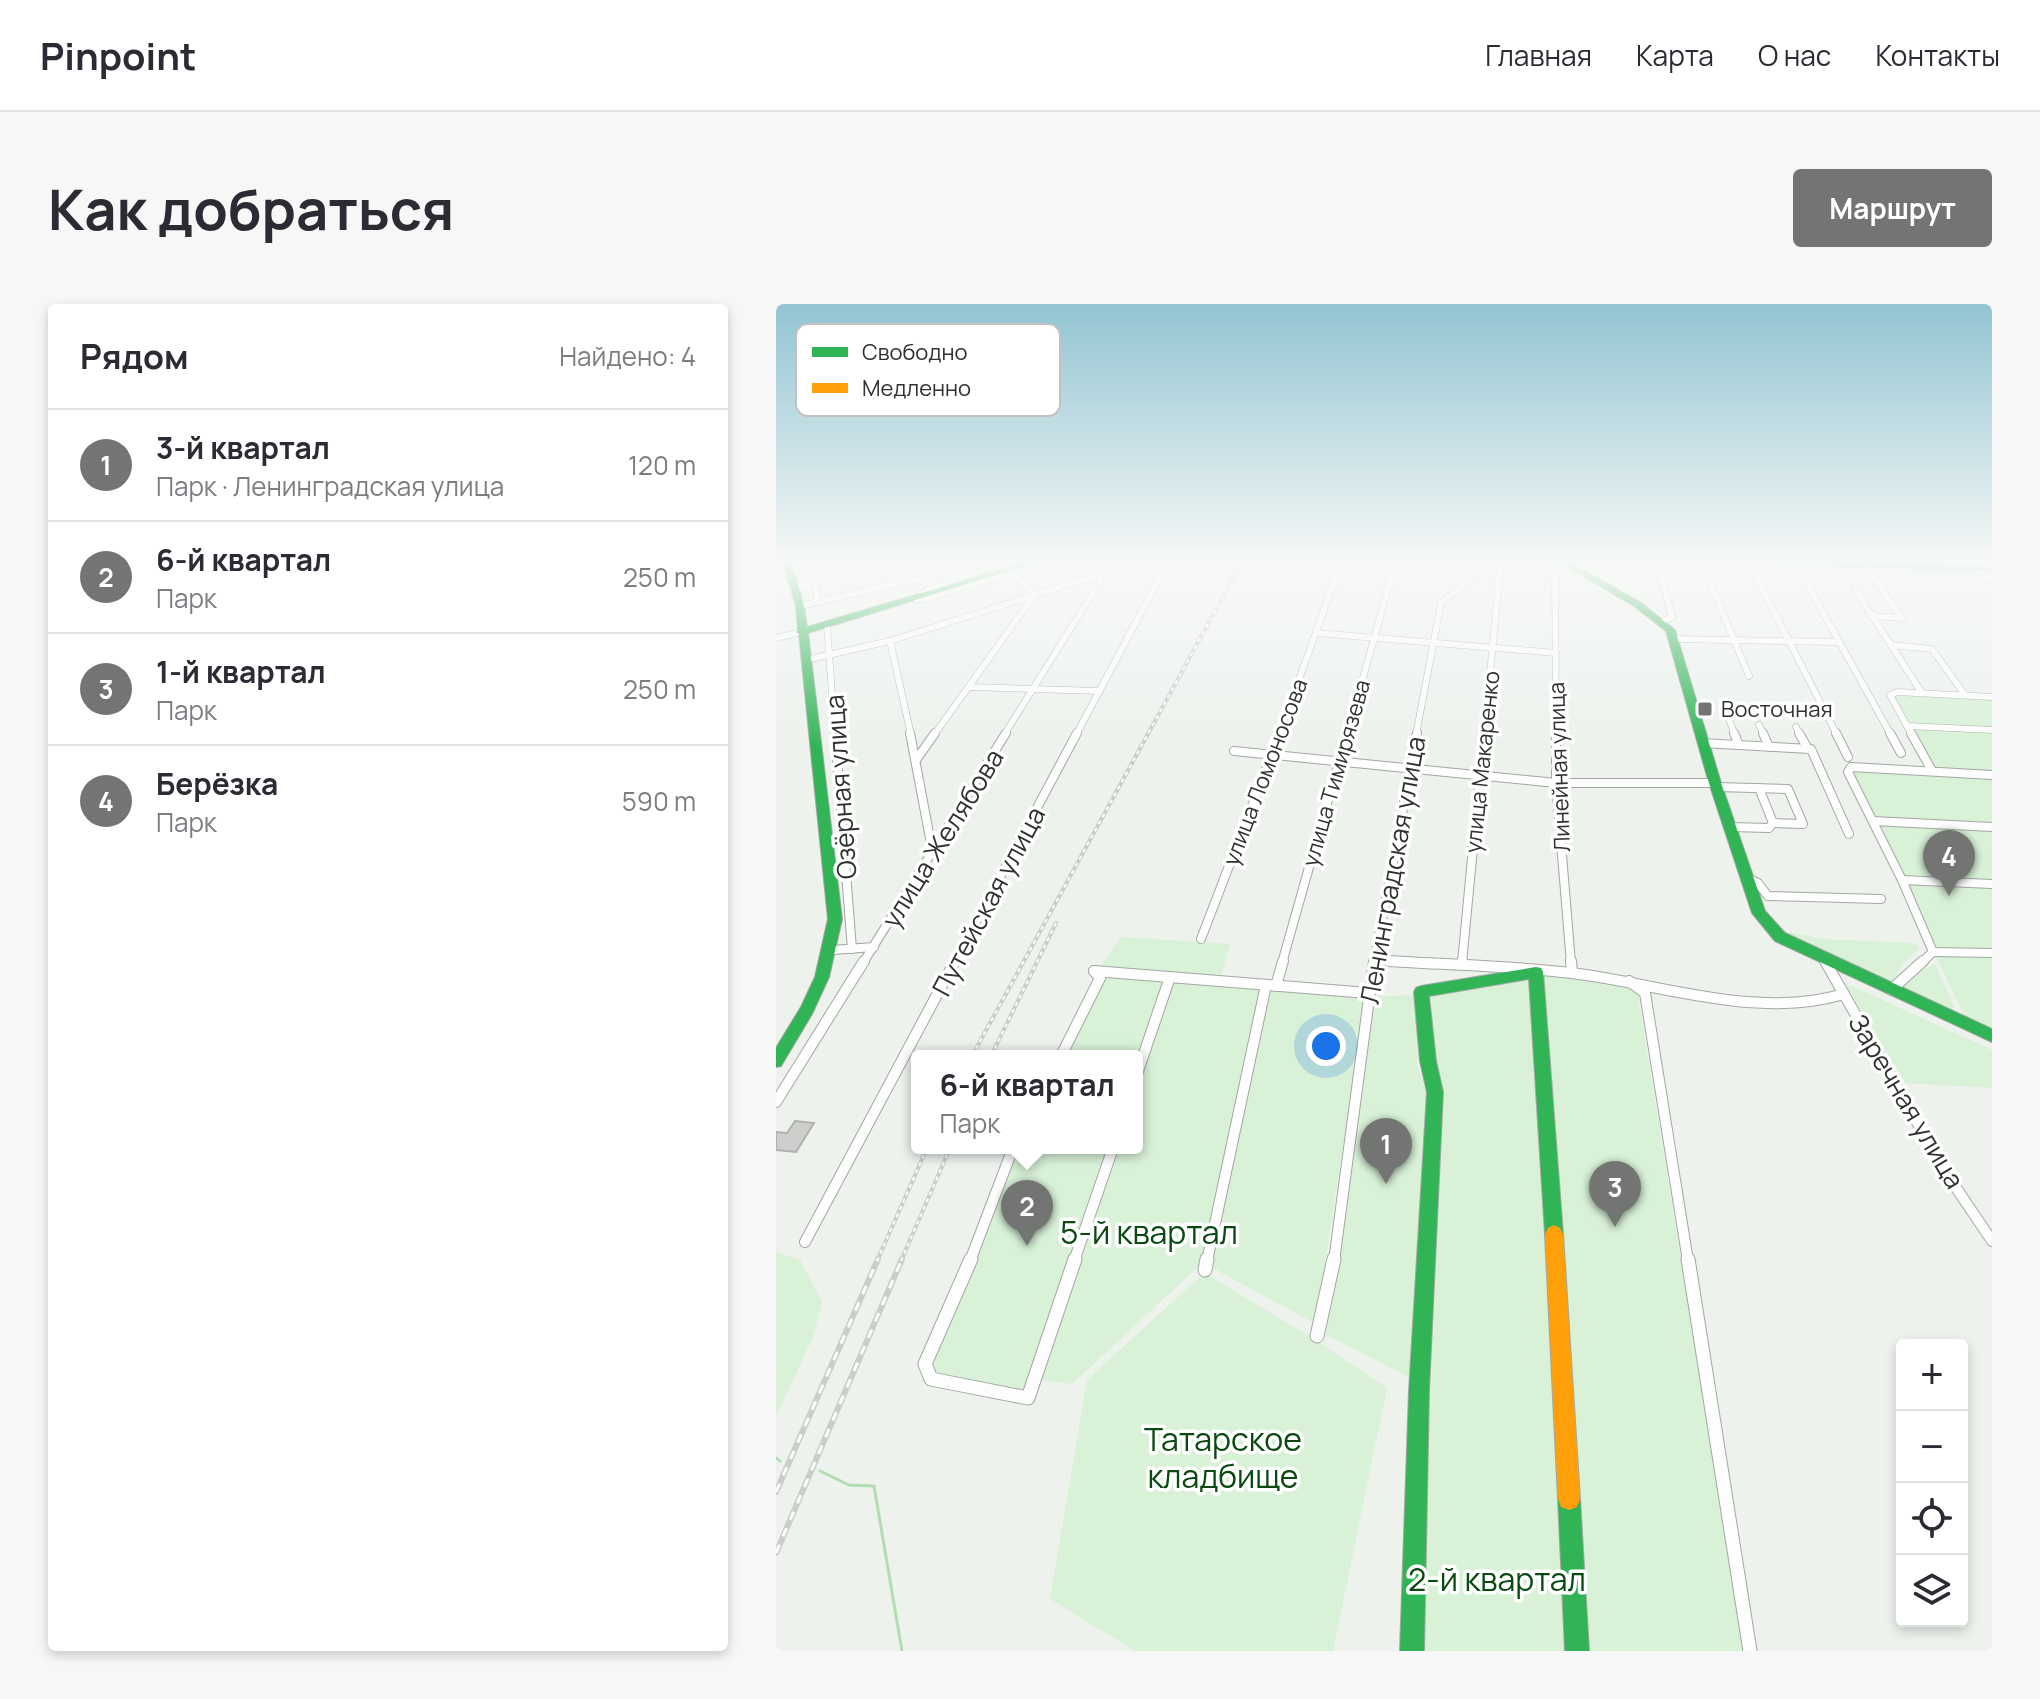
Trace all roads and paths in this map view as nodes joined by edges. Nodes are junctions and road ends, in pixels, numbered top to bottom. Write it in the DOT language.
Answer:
graph roads {
  1 [pos="801,623"];
  2 [pos="835,623"];
  3 [pos="946,623"];
  4 [pos="1015,623"];
  5 [pos="1075,623"];
  6 [pos="1136,623"];
  7 [pos="1320,623"];
  8 [pos="1379,623"];
  9 [pos="1438,623"];
  10 [pos="1495,623"];
  11 [pos="1556,623"];
  12 [pos="1663,623"];
  13 [pos="1726,623"];
  14 [pos="1779,623"];
  15 [pos="1828,623"];
  16 [pos="1876,623"];
  17 [pos="827,625"];
  18 [pos="801,632"];
  19 [pos="1317,633"];
  20 [pos="776,638"];
  21 [pos="1375,638"];
  22 [pos="1674,639"];
  23 [pos="1734,640"];
  24 [pos="890,641"];
  25 [pos="1788,641"];
  26 [pos="1838,642"];
  27 [pos="1434,643"];
  28 [pos="1891,645"];
  29 [pos="1493,648"];
  30 [pos="1556,653"];
  31 [pos="830,655"];
  32 [pos="806,660"];
  33 [pos="1749,676"];
  34 [pos="971,687"];
  35 [pos="1035,688"];
  36 [pos="1100,691"];
  37 [pos="1922,693"];
  38 [pos="1965,695"];
  39 [pos="1992,697"];
  40 [pos="1730,722"];
  41 [pos="1759,725"];
  42 [pos="1907,726"];
  43 [pos="1796,727"];
  44 [pos="1992,730"];
  45 [pos="1702,743"];
  46 [pos="1739,745"];
  47 [pos="1769,747"];
  48 [pos="1808,749"];
  49 [pos="1234,751"];
  50 [pos="1901,753"];
  51 [pos="1272,755"];
  52 [pos="1848,757"];
  53 [pos="916,760"];
  54 [pos="1340,762"];
  55 [pos="1410,769"];
  56 [pos="1932,771"];
  57 [pos="1992,775"];
  58 [pos="1480,776"];
  59 [pos="1556,783"];
  60 [pos="1716,785"];
  61 [pos="1759,788"];
  62 [pos="1873,821"];
  63 [pos="1773,823"];
  64 [pos="1730,827"];
  65 [pos="1992,827"];
  66 [pos="1849,834"];
  67 [pos="933,854"];
  68 [pos="1748,878"];
  69 [pos="1902,880"];
  70 [pos="1992,884"];
  71 [pos="1881,899"];
  72 [pos="1201,939"];
  73 [pos="874,947"];
  74 [pos="852,949"];
  75 [pos="832,950"];
  76 [pos="1933,952"];
  77 [pos="1992,953"];
  78 [pos="1375,960"];
  79 [pos="1824,960"];
  80 [pos="1462,964"];
  81 [pos="1536,972"];
  82 [pos="1572,973"];
  83 [pos="1170,977"];
  84 [pos="1629,981"];
  85 [pos="1271,985"];
  86 [pos="1891,990"];
  87 [pos="1368,993"];
  88 [pos="1844,994"];
  89 [pos="1992,1036"];
  90 [pos="1064,1050"];
  91 [pos="1143,1056"];
  92 [pos="776,1061"];
  93 [pos="776,1102"];
  94 [pos="1011,1154"];
  95 [pos="1111,1154"];
  96 [pos="1992,1241"];
  97 [pos="805,1242"];
  98 [pos="1205,1270"];
  99 [pos="1317,1336"];
  100 [pos="1412,1651"];
  101 [pos="1577,1651"];
  102 [pos="1750,1651"];
  1 -- 18 [label="street"];
  2 -- 17 [label="street"];
  3 -- 24 [label="street"];
  4 -- 34 [label="street"];
  5 -- 35 [label="street, улица Желябова"];
  6 -- 36 [label="street, Путейская улица"];
  7 -- 19 [label="street, улица Ломоносова"];
  8 -- 21 [label="street, улица Тимирязева"];
  9 -- 27 [label="street, Ленинградская улица"];
  10 -- 29 [label="street, улица Макаренко"];
  11 -- 30 [label="street, Линейная улица"];
  12 -- 22 [label="street"];
  13 -- 23 [label="street"];
  14 -- 25 [label="street"];
  15 -- 26 [label="street"];
  16 -- 28 [label="street"];
  17 -- 18 [label="street"];
  17 -- 31 [label="street, Озёрная улица"];
  18 -- 20 [label="street"];
  18 -- 32 [label="street"];
  19 -- 21 [label="street"];
  19 -- 51 [label="street, улица Ломоносова"];
  21 -- 27 [label="street"];
  21 -- 54 [label="street, улица Тимирязева"];
  22 -- 23 [label="street"];
  22 -- 45 [label="street"];
  23 -- 25 [label="street"];
  23 -- 33 [label="street"];
  24 -- 31 [label="street"];
  24 -- 53 [label="street"];
  25 -- 26 [label="street"];
  25 -- 52 [label="street"];
  26 -- 50 [label="street"];
  27 -- 29 [label="street"];
  27 -- 55 [label="street, Ленинградская улица"];
  28 -- 37 [label="street"];
  28 -- 38 [label="street"];
  29 -- 30 [label="street"];
  29 -- 58 [label="street, улица Макаренко"];
  30 -- 59 [label="street, Линейная улица"];
  31 -- 32 [label="street"];
  31 -- 74 [label="street, Озёрная улица"];
  32 -- 75 [label="street"];
  34 -- 35 [label="street"];
  34 -- 53 [label="street"];
  35 -- 36 [label="street"];
  35 -- 67 [label="street, улица Желябова"];
  36 -- 97 [label="street, Путейская улица"];
  37 -- 38 [label="street"];
  37 -- 42 [label="street"];
  38 -- 39 [label="street"];
  40 -- 46 [label="street"];
  41 -- 47 [label="street"];
  42 -- 44 [label="street"];
  42 -- 56 [label="street"];
  43 -- 48 [label="street"];
  45 -- 46 [label="street"];
  45 -- 60 [label="street"];
  46 -- 47 [label="street"];
  47 -- 48 [label="street"];
  48 -- 66 [label="street"];
  49 -- 51 [label="street"];
  51 -- 54 [label="street"];
  51 -- 72 [label="street, улица Ломоносова"];
  53 -- 67 [label="street"];
  54 -- 55 [label="street"];
  54 -- 85 [label="street, улица Тимирязева"];
  55 -- 58 [label="street"];
  55 -- 78 [label="street, Ленинградская улица"];
  56 -- 57 [label="street"];
  56 -- 62 [label="street"];
  58 -- 59 [label="street"];
  58 -- 80 [label="street, улица Макаренко"];
  59 -- 60 [label="street"];
  59 -- 82 [label="street, Линейная улица"];
  60 -- 61 [label="street"];
  60 -- 64 [label="street"];
  61 -- 63 [label="street"];
  61 -- 63 [label="street"];
  62 -- 65 [label="street"];
  62 -- 69 [label="street"];
  63 -- 64 [label="street"];
  64 -- 68 [label="street"];
  67 -- 73 [label="street, улица Желябова"];
  68 -- 71 [label="street"];
  68 -- 79 [label="street"];
  69 -- 70 [label="street"];
  69 -- 76 [label="street"];
  73 -- 74 [label="street"];
  73 -- 93 [label="street, улица Желябова"];
  74 -- 75 [label="street"];
  75 -- 92 [label="street"];
  76 -- 77 [label="street"];
  76 -- 86 [label="street"];
  78 -- 80 [label="street"];
  78 -- 87 [label="street, Ленинградская улица"];
  79 -- 86 [label="street"];
  79 -- 88 [label="street, Заречная улица"];
  80 -- 81 [label="street"];
  81 -- 82 [label="street"];
  81 -- 100 [label="street"];
  81 -- 101 [label="street"];
  82 -- 84 [label="street"];
  83 -- 85 [label="street"];
  83 -- 90 [label="street"];
  83 -- 91 [label="street"];
  84 -- 88 [label="street"];
  84 -- 102 [label="street"];
  85 -- 87 [label="street"];
  85 -- 98 [label="street, улица Тимирязева"];
  86 -- 89 [label="street"];
  87 -- 99 [label="street, Ленинградская улица"];
  88 -- 96 [label="street, Заречная улица"];
  94 -- 95 [label="street"];
}
